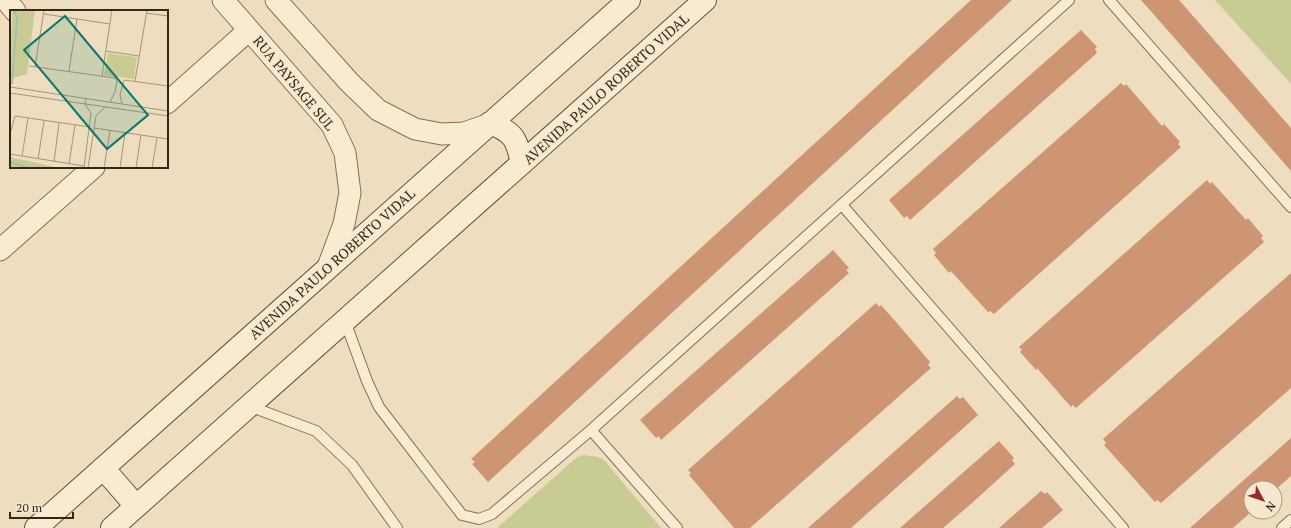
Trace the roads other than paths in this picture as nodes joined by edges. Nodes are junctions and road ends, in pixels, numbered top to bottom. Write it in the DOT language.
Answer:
graph roads {
  1 [pos="6,0"];
  2 [pos="222,0"];
  3 [pos="629,0"];
  4 [pos="705,0"];
  5 [pos="1069,0"];
  6 [pos="1109,0"];
  7 [pos="280,1"];
  8 [pos="14,10"];
  9 [pos="249,30"];
  10 [pos="168,102"];
  11 [pos="490,124"];
  12 [pos="522,163"];
  13 [pos="93,168"];
  14 [pos="842,205"];
  15 [pos="1291,207"];
  16 [pos="3,240"];
  17 [pos="328,267"];
  18 [pos="345,321"];
  19 [pos="249,406"];
  20 [pos="591,430"];
  21 [pos="103,468"];
  22 [pos="136,506"];
  23 [pos="1291,520"];
  24 [pos="36,528"];
  25 [pos="112,528"];
  26 [pos="397,528"];
  27 [pos="678,528"];
  28 [pos="1123,528"];
  29 [pos="1282,528"];
  1 -- 8 [label="street"];
  2 -- 9 [label="street, RUA PAYSAGE SUL"];
  3 -- 11 [label="street, AVENIDA PAULO ROBERTO VIDAL"];
  4 -- 12 [label="street, AVENIDA PAULO ROBERTO VIDAL"];
  5 -- 14 [label="lane"];
  6 -- 15 [label="lane"];
  7 -- 11 [label="street"];
  9 -- 10 [label="street"];
  9 -- 17 [label="street, RUA PAYSAGE SUL"];
  11 -- 12 [label="street"];
  11 -- 17 [label="street, AVENIDA PAULO ROBERTO VIDAL"];
  12 -- 18 [label="street, AVENIDA PAULO ROBERTO VIDAL"];
  13 -- 16 [label="street"];
  14 -- 20 [label="lane"];
  14 -- 28 [label="lane"];
  17 -- 21 [label="street, AVENIDA PAULO ROBERTO VIDAL"];
  18 -- 19 [label="street, AVENIDA PAULO ROBERTO VIDAL"];
  18 -- 20 [label="lane"];
  19 -- 22 [label="street, AVENIDA PAULO ROBERTO VIDAL"];
  19 -- 26 [label="lane"];
  20 -- 27 [label="lane"];
  21 -- 22 [label="street"];
  21 -- 24 [label="street, AVENIDA PAULO ROBERTO VIDAL"];
  22 -- 25 [label="street, AVENIDA PAULO ROBERTO VIDAL"];
  23 -- 29 [label="lane"];
}
